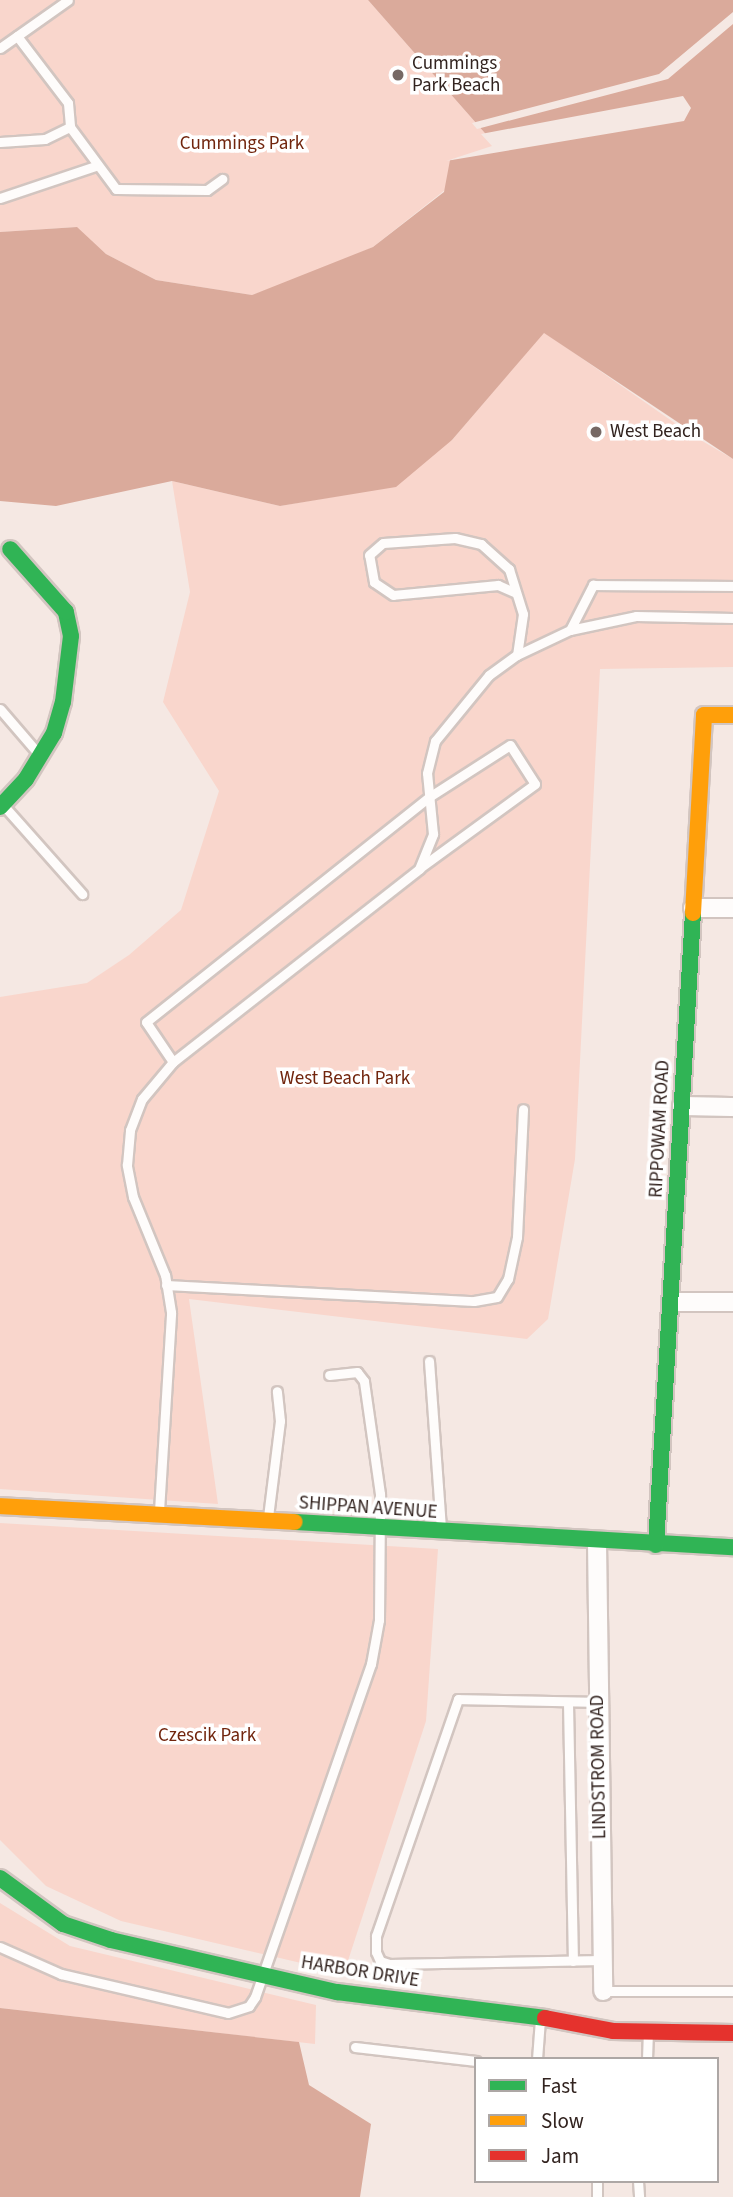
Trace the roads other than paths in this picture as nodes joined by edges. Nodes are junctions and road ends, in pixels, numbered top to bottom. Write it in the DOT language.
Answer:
graph roads {
  1 [pos="68,0"];
  2 [pos="17,36"];
  3 [pos="0,48"];
  4 [pos="70,127"];
  5 [pos="0,142"];
  6 [pos="98,165"];
  7 [pos="222,179"];
  8 [pos="0,198"];
  9 [pos="5,553"];
  10 [pos="733,586"];
  11 [pos="516,593"];
  12 [pos="733,618"];
  13 [pos="570,631"];
  14 [pos="517,655"];
  15 [pos="0,709"];
  16 [pos="733,715"];
  17 [pos="41,757"];
  18 [pos="429,797"];
  19 [pos="1,806"];
  20 [pos="419,869"];
  21 [pos="82,894"];
  22 [pos="693,908"];
  23 [pos="733,908"];
  24 [pos="173,1062"];
  25 [pos="682,1106"];
  26 [pos="733,1107"];
  27 [pos="523,1110"];
  28 [pos="166,1285"];
  29 [pos="672,1301"];
  30 [pos="733,1303"];
  31 [pos="429,1361"];
  32 [pos="329,1375"];
  33 [pos="276,1391"];
  34 [pos="0,1506"];
  35 [pos="159,1516"];
  36 [pos="267,1522"];
  37 [pos="380,1529"];
  38 [pos="442,1533"];
  39 [pos="597,1543"];
  40 [pos="656,1545"];
  41 [pos="733,1547"];
  42 [pos="597,1702"];
  43 [pos="568,1703"];
  44 [pos="0,1878"];
  45 [pos="0,1947"];
  46 [pos="602,1960"];
  47 [pos="573,1961"];
  48 [pos="260,1976"];
  49 [pos="603,1991"];
  50 [pos="733,1991"];
  51 [pos="540,2017"];
  52 [pos="733,2033"];
  53 [pos="648,2034"];
  54 [pos="355,2047"];
  55 [pos="537,2057"];
  56 [pos="647,2057"];
  57 [pos="474,2061"];
  1 -- 2 [label="lane"];
  2 -- 3 [label="lane"];
  2 -- 4 [label="lane"];
  4 -- 5 [label="lane"];
  4 -- 6 [label="lane"];
  6 -- 7 [label="lane"];
  6 -- 8 [label="lane"];
  9 -- 17 [label="street"];
  10 -- 13 [label="lane"];
  11 -- 11 [label="lane"];
  11 -- 14 [label="lane"];
  12 -- 13 [label="lane"];
  13 -- 14 [label="lane"];
  14 -- 18 [label="lane"];
  15 -- 17 [label="lane"];
  16 -- 22 [label="street, RIPPOWAM ROAD"];
  17 -- 19 [label="street"];
  18 -- 20 [label="lane"];
  18 -- 20 [label="lane"];
  18 -- 24 [label="lane"];
  19 -- 21 [label="lane"];
  20 -- 24 [label="lane"];
  22 -- 23 [label="street"];
  22 -- 25 [label="street, RIPPOWAM ROAD"];
  24 -- 28 [label="lane"];
  25 -- 26 [label="street"];
  25 -- 29 [label="street, RIPPOWAM ROAD"];
  27 -- 28 [label="lane"];
  28 -- 35 [label="lane"];
  29 -- 30 [label="street"];
  29 -- 40 [label="street, RIPPOWAM ROAD"];
  31 -- 38 [label="lane"];
  32 -- 37 [label="lane"];
  33 -- 36 [label="lane"];
  34 -- 35 [label="street, SHIPPAN AVENUE"];
  35 -- 36 [label="street, SHIPPAN AVENUE"];
  36 -- 37 [label="street, SHIPPAN AVENUE"];
  37 -- 38 [label="street, SHIPPAN AVENUE"];
  37 -- 48 [label="lane"];
  38 -- 39 [label="street, SHIPPAN AVENUE"];
  39 -- 40 [label="street, SHIPPAN AVENUE"];
  39 -- 42 [label="street, LINDSTROM ROAD"];
  40 -- 41 [label="street, SHIPPAN AVENUE"];
  42 -- 43 [label="lane"];
  42 -- 46 [label="street, LINDSTROM ROAD"];
  43 -- 47 [label="lane"];
  43 -- 47 [label="lane"];
  44 -- 48 [label="street, HARBOR DRIVE"];
  45 -- 48 [label="lane"];
  46 -- 47 [label="lane"];
  46 -- 49 [label="street, LINDSTROM ROAD"];
  48 -- 51 [label="street, HARBOR DRIVE"];
  49 -- 50 [label="lane"];
  51 -- 53 [label="street, HARBOR DRIVE"];
  51 -- 55 [label="lane"];
  52 -- 53 [label="street, HARBOR DRIVE"];
  53 -- 56 [label="lane"];
  54 -- 57 [label="lane"];
}
